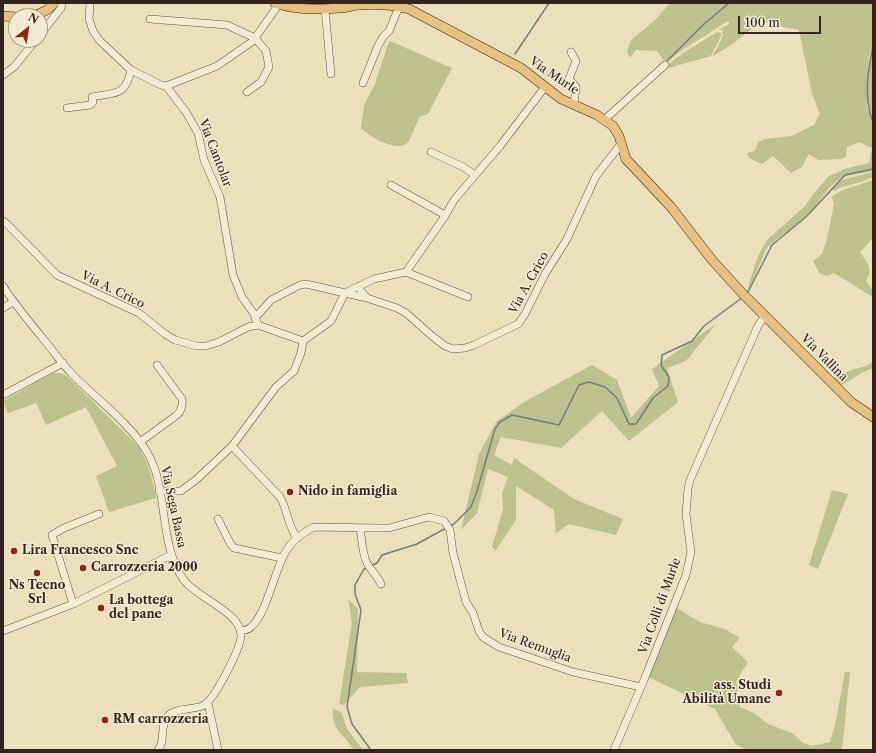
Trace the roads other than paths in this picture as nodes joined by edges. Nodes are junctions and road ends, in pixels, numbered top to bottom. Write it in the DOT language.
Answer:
graph roads {
  1 [pos="62,3"];
  2 [pos="90,3"];
  3 [pos="277,4"];
  4 [pos="399,7"];
  5 [pos="325,9"];
  6 [pos="150,19"];
  7 [pos="48,25"];
  8 [pos="255,38"];
  9 [pos="29,48"];
  10 [pos="571,52"];
  11 [pos="665,65"];
  12 [pos="128,67"];
  13 [pos="331,74"];
  14 [pos="3,75"];
  15 [pos="363,83"];
  16 [pos="166,86"];
  17 [pos="545,87"];
  18 [pos="247,92"];
  19 [pos="574,104"];
  20 [pos="67,108"];
  21 [pos="604,120"];
  22 [pos="621,144"];
  23 [pos="431,152"];
  24 [pos="475,175"];
  25 [pos="391,185"];
  26 [pos="445,215"];
  27 [pos="3,221"];
  28 [pos="406,272"];
  29 [pos="3,286"];
  30 [pos="359,286"];
  31 [pos="345,293"];
  32 [pos="468,297"];
  33 [pos="367,298"];
  34 [pos="13,302"];
  35 [pos="3,308"];
  36 [pos="760,312"];
  37 [pos="256,318"];
  38 [pos="258,325"];
  39 [pos="303,341"];
  40 [pos="63,363"];
  41 [pos="157,365"];
  42 [pos="3,395"];
  43 [pos="873,417"];
  44 [pos="140,442"];
  45 [pos="232,446"];
  46 [pos="159,491"];
  47 [pos="99,514"];
  48 [pos="218,519"];
  49 [pos="360,528"];
  50 [pos="297,538"];
  51 [pos="171,555"];
  52 [pos="282,558"];
  53 [pos="381,584"];
  54 [pos="73,604"];
  55 [pos="3,631"];
  56 [pos="241,631"];
  57 [pos="641,687"];
  58 [pos="208,703"];
  59 [pos="158,750"];
  60 [pos="218,750"];
  61 [pos="614,750"];
  1 -- 7 [label="street"];
  2 -- 12 [label="street, Via Cantolar"];
  3 -- 5 [label="main road, Via Murle"];
  3 -- 8 [label="street"];
  4 -- 5 [label="main road, Via Murle"];
  4 -- 15 [label="street"];
  4 -- 17 [label="main road, Via Murle"];
  5 -- 13 [label="street"];
  6 -- 8 [label="street"];
  8 -- 16 [label="street"];
  8 -- 18 [label="street"];
  9 -- 14 [label="street"];
  10 -- 19 [label="street"];
  11 -- 21 [label="street"];
  12 -- 16 [label="street, Via Cantolar"];
  12 -- 20 [label="street"];
  16 -- 37 [label="street, Via Cantolar"];
  17 -- 19 [label="main road, Via Murle"];
  17 -- 24 [label="street"];
  19 -- 21 [label="main road, Via Murle"];
  21 -- 22 [label="main road, Via Murle"];
  22 -- 33 [label="street, Via A. Crico"];
  22 -- 36 [label="main road, Via Murle"];
  23 -- 24 [label="street"];
  24 -- 26 [label="street"];
  25 -- 26 [label="street"];
  26 -- 28 [label="street"];
  27 -- 38 [label="street, Via A. Crico"];
  28 -- 30 [label="street"];
  28 -- 32 [label="street"];
  29 -- 34 [label="street, Via Sega Bassa"];
  30 -- 31 [label="street"];
  30 -- 33 [label="street"];
  31 -- 33 [label="street, Via A. Crico"];
  31 -- 37 [label="street, Via A. Crico"];
  31 -- 39 [label="street"];
  34 -- 35 [label="street"];
  34 -- 40 [label="street, Via Sega Bassa"];
  36 -- 43 [label="main road, Via Vallina"];
  36 -- 57 [label="street, Via Colli di Murle"];
  37 -- 38 [label="street, Via Cantolar"];
  38 -- 39 [label="street"];
  39 -- 45 [label="street"];
  40 -- 42 [label="street"];
  40 -- 44 [label="street, Via Sega Bassa"];
  41 -- 44 [label="street"];
  44 -- 46 [label="street, Via Sega Bassa"];
  45 -- 46 [label="street"];
  45 -- 50 [label="street"];
  46 -- 51 [label="street, Via Sega Bassa"];
  47 -- 54 [label="street"];
  48 -- 52 [label="street"];
  49 -- 50 [label="street, Via Remuglia"];
  49 -- 53 [label="street"];
  49 -- 57 [label="street, Via Remuglia"];
  50 -- 52 [label="street, Via Remuglia"];
  51 -- 54 [label="street"];
  51 -- 56 [label="street, Via Sega Bassa"];
  52 -- 56 [label="street, Via Remuglia"];
  54 -- 55 [label="street"];
  56 -- 58 [label="street"];
  57 -- 61 [label="street, Via Colli di Murle"];
  58 -- 59 [label="street"];
  58 -- 60 [label="street"];
}
